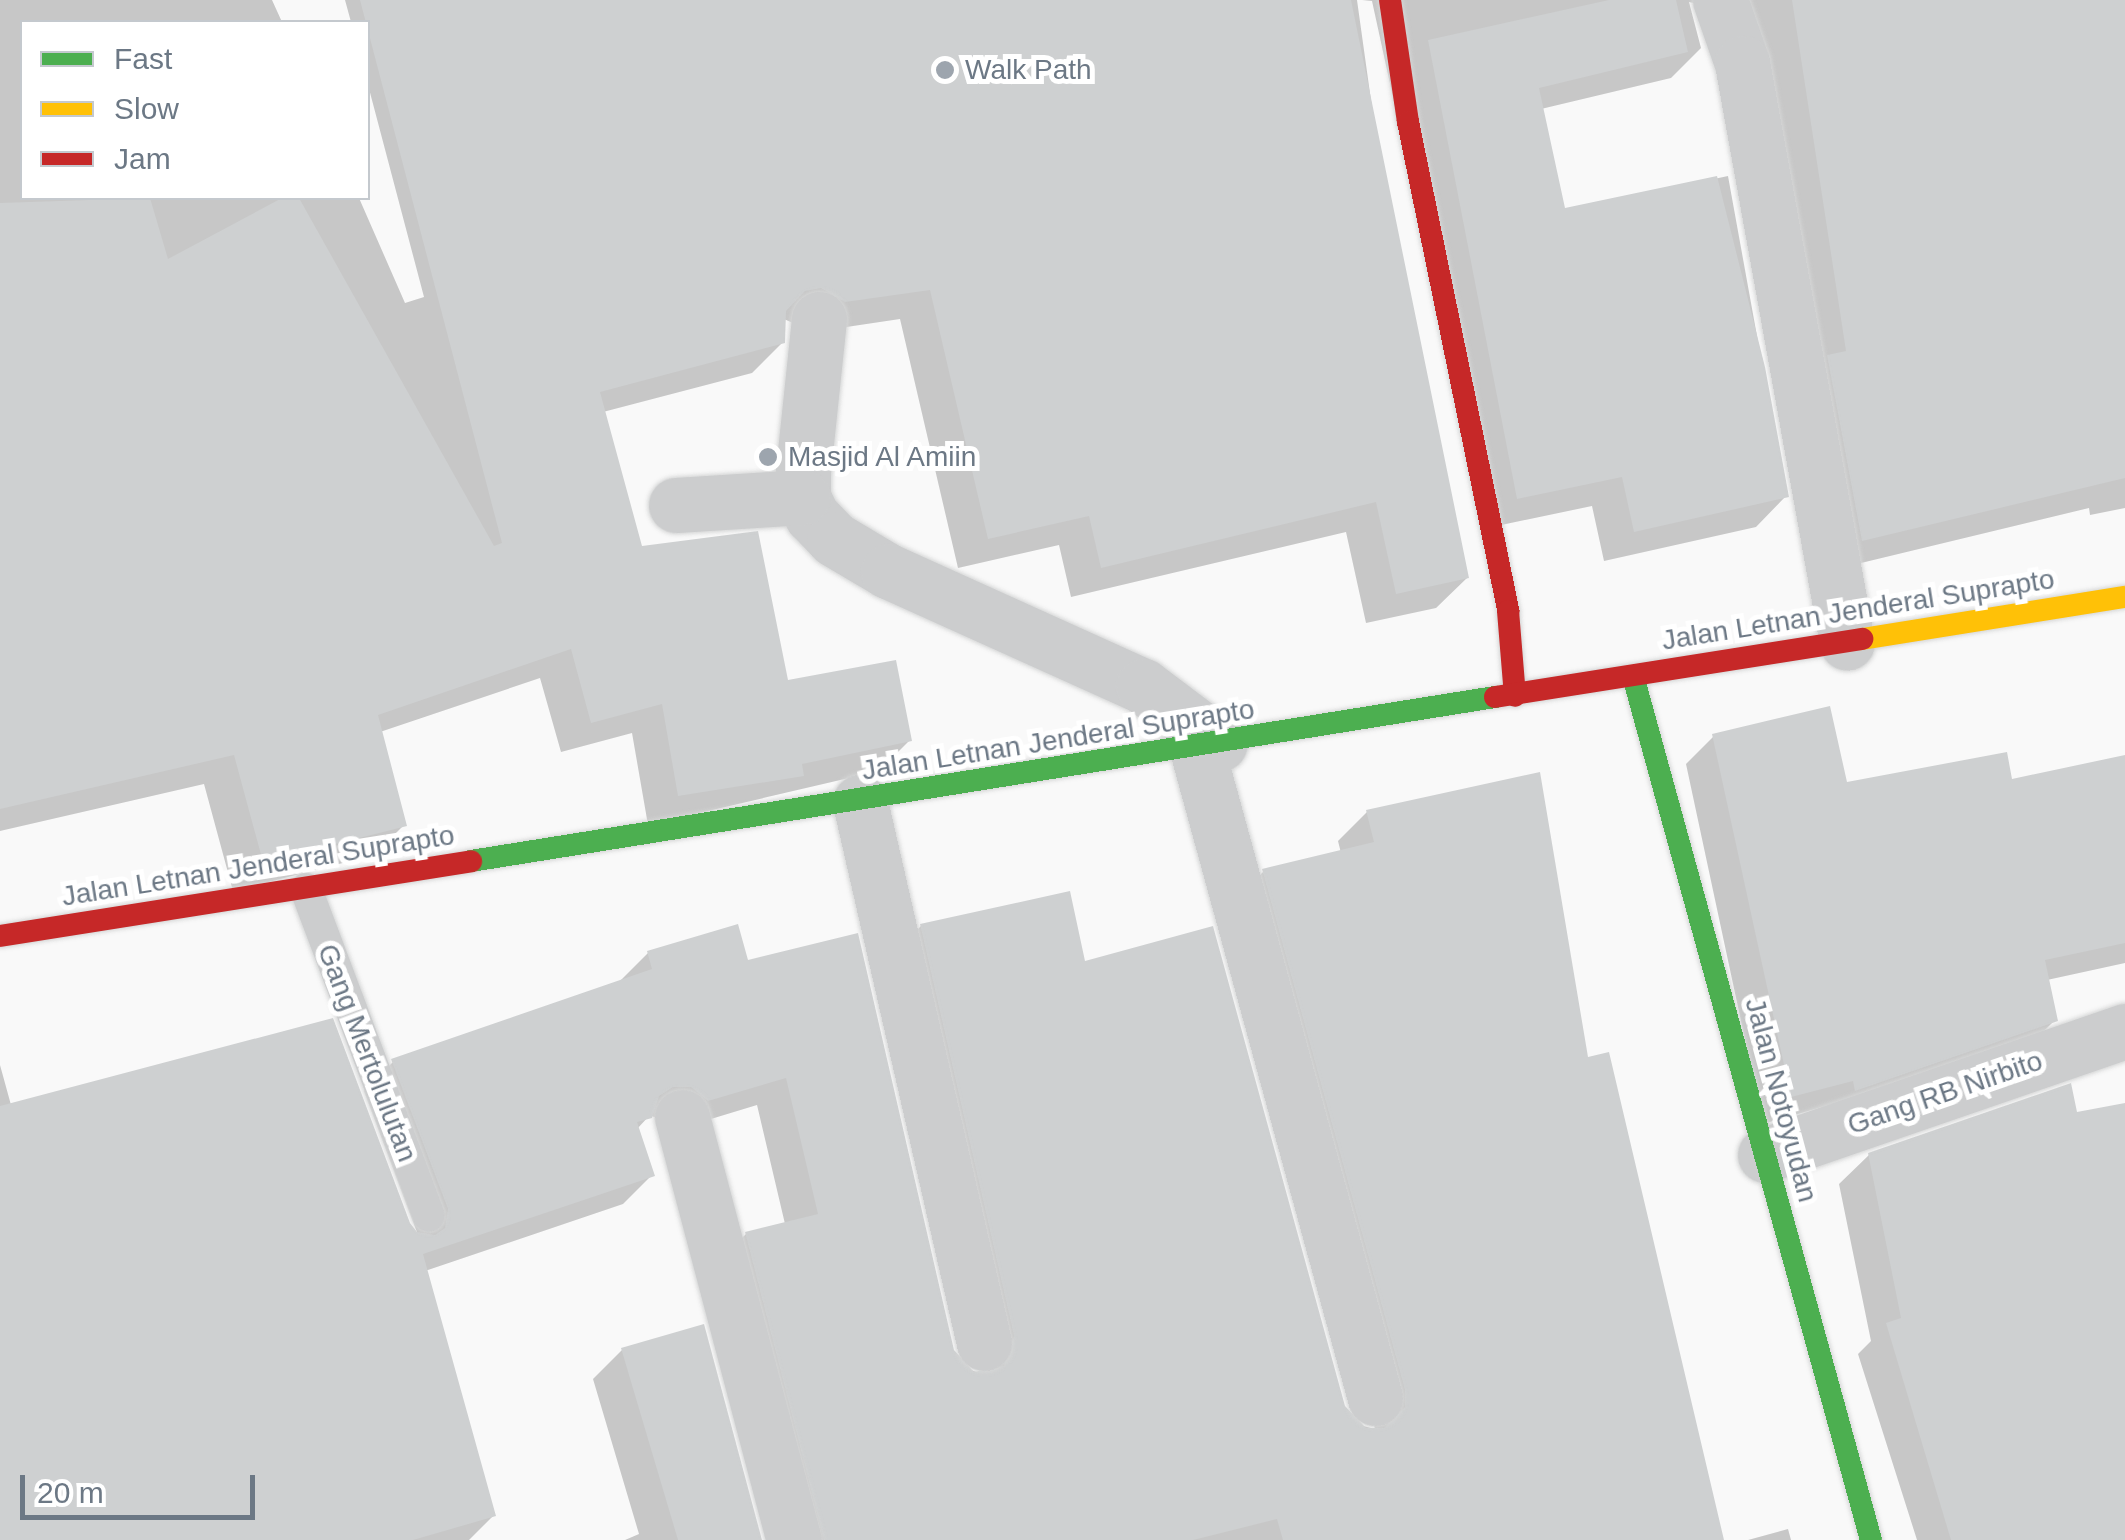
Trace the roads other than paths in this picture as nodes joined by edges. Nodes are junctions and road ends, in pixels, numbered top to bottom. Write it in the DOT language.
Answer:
graph roads {
  1 [pos="1390,0"];
  2 [pos="1720,0"];
  3 [pos="819,319"];
  4 [pos="802,497"];
  5 [pos="676,505"];
  6 [pos="2125,597"];
  7 [pos="1847,643"];
  8 [pos="1633,676"];
  9 [pos="1515,696"];
  10 [pos="1208,747"];
  11 [pos="860,802"];
  12 [pos="306,889"];
  13 [pos="0,936"];
  14 [pos="2125,1031"];
  15 [pos="682,1116"];
  16 [pos="1765,1155"];
  17 [pos="429,1216"];
  18 [pos="984,1343"];
  19 [pos="1375,1398"];
  20 [pos="794,1540"];
  21 [pos="1871,1540"];
  1 -- 9 [label="main road"];
  2 -- 7 [label="street"];
  3 -- 4 [label="street"];
  4 -- 5 [label="street"];
  4 -- 10 [label="street"];
  6 -- 7 [label="main road, Jalan Letnan Jenderal Suprapto"];
  7 -- 8 [label="main road, Jalan Letnan Jenderal Suprapto"];
  8 -- 9 [label="main road, Jalan Letnan Jenderal Suprapto"];
  8 -- 16 [label="main road, Jalan Notoyudan"];
  9 -- 10 [label="main road, Jalan Letnan Jenderal Suprapto"];
  10 -- 11 [label="main road, Jalan Letnan Jenderal Suprapto"];
  10 -- 19 [label="street"];
  11 -- 12 [label="main road, Jalan Letnan Jenderal Suprapto"];
  11 -- 18 [label="street"];
  12 -- 13 [label="main road, Jalan Letnan Jenderal Suprapto"];
  12 -- 17 [label="lane, Gang Mertolulutan"];
  14 -- 16 [label="street, Gang RB Nirbito"];
  15 -- 20 [label="street"];
  16 -- 21 [label="main road, Jalan Notoyudan"];
}
